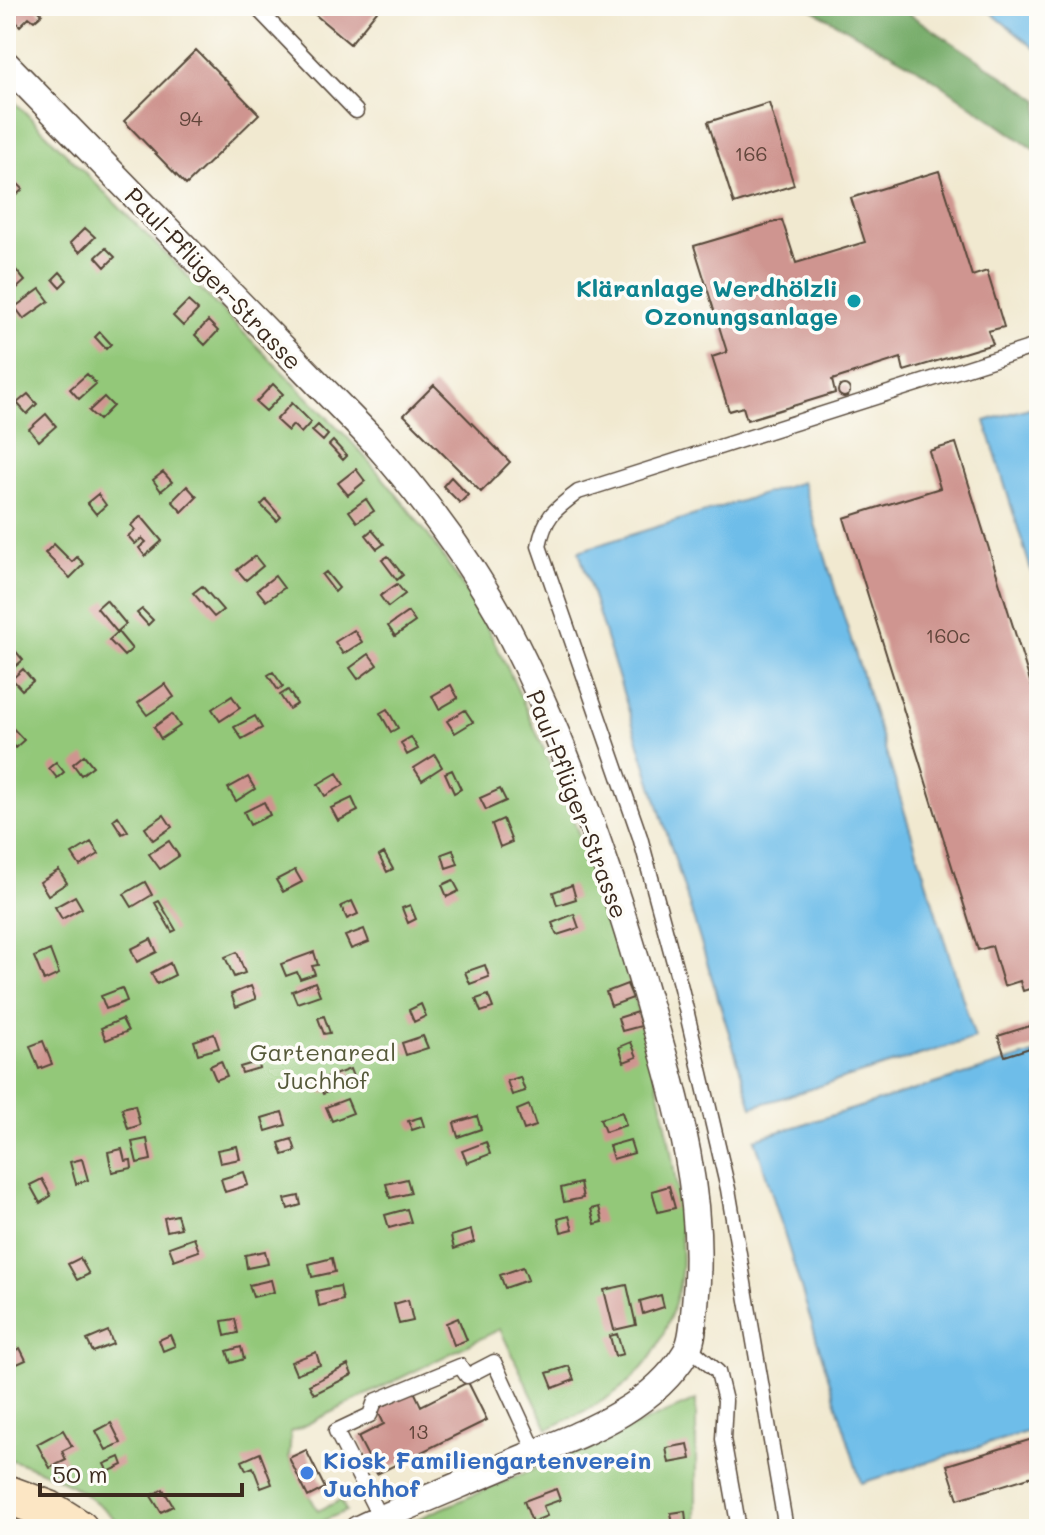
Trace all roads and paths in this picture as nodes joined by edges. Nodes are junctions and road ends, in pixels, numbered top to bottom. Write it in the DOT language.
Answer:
graph roads {
  1 [pos="255,6"];
  2 [pos="6,64"];
  3 [pos="356,111"];
  4 [pos="1039,345"];
  5 [pos="689,1347"];
  6 [pos="536,1453"];
  7 [pos="6,1494"];
  8 [pos="369,1524"];
  9 [pos="79,1529"];
  10 [pos="739,1529"];
  11 [pos="786,1529"];
  1 -- 3 [label="lane"];
  2 -- 5 [label="street, Paul-Pflüger-Strasse"];
  4 -- 11 [label="lane"];
  5 -- 6 [label="street, Paul-Pflüger-Strasse"];
  5 -- 10 [label="lane"];
  6 -- 8 [label="street, Paul-Pflüger-Strasse"];
  6 -- 8 [label="lane"];
  7 -- 9 [label="street"];
}
